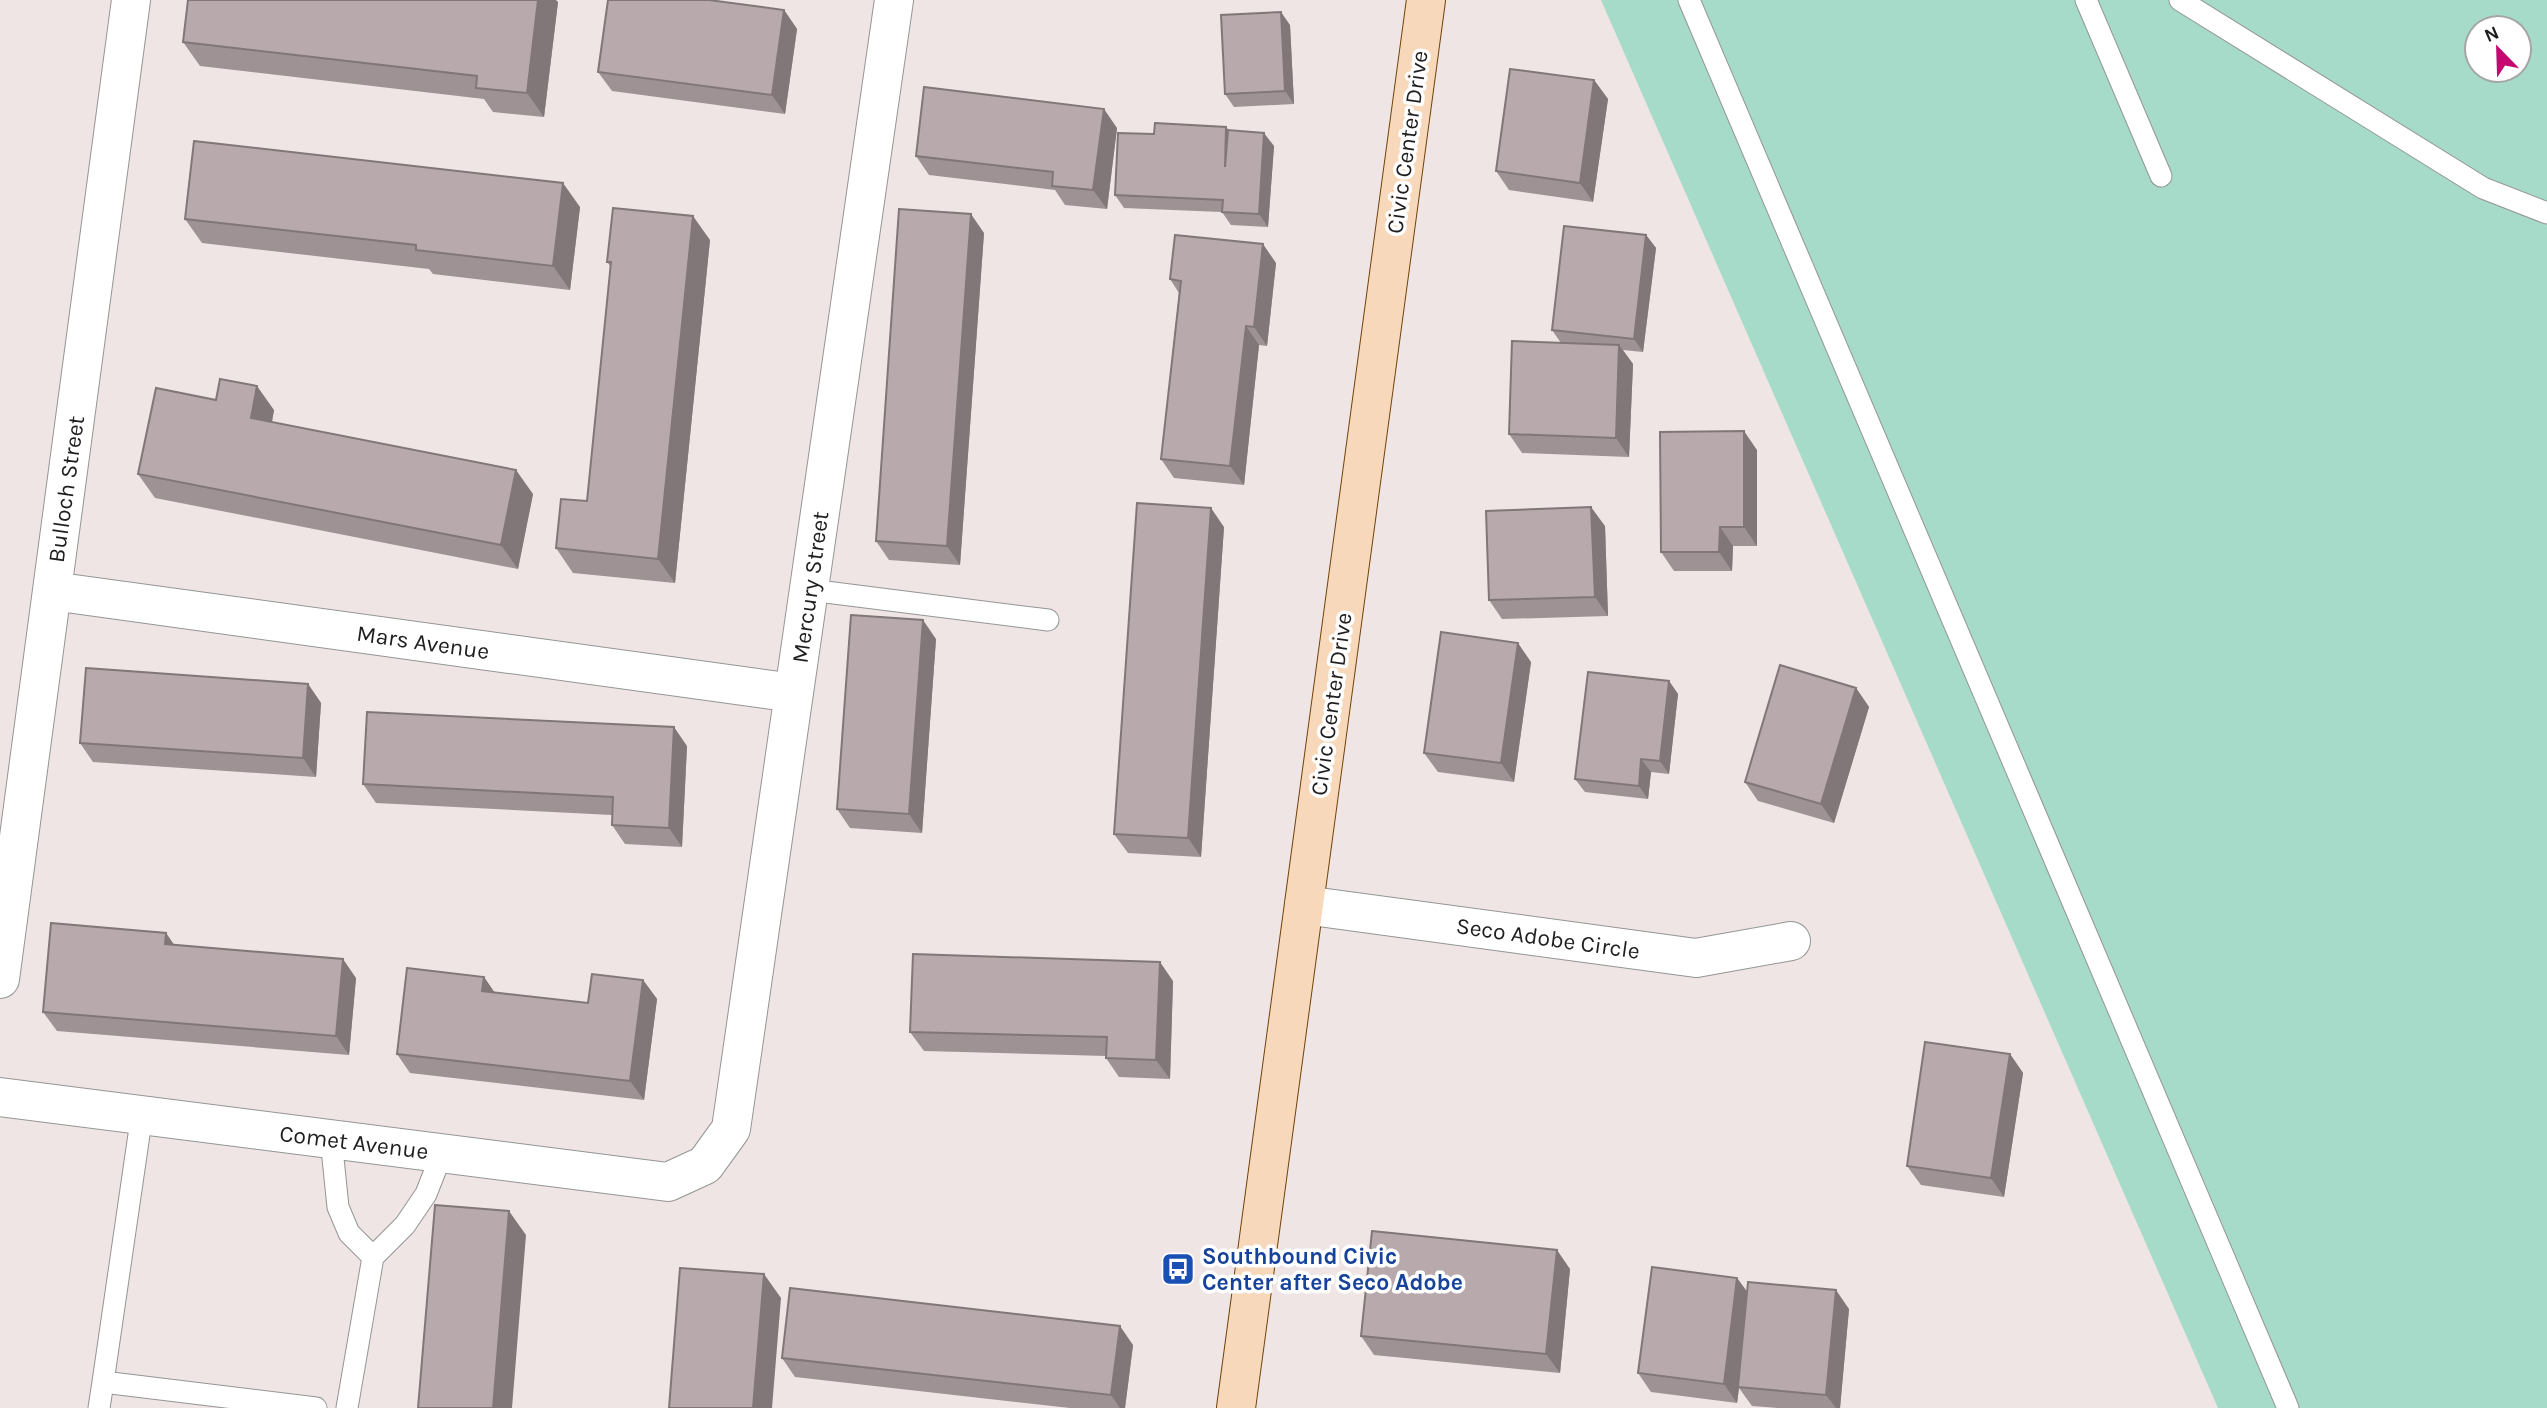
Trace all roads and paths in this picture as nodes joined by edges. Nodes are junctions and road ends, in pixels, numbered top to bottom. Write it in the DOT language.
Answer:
graph roads {
  1 [pos="131,0"];
  2 [pos="894,0"];
  3 [pos="1426,0"];
  4 [pos="1689,0"];
  5 [pos="2086,0"];
  6 [pos="2180,0"];
  7 [pos="2161,176"];
  8 [pos="2547,214"];
  9 [pos="810,590"];
  10 [pos="52,591"];
  11 [pos="1048,620"];
  12 [pos="794,693"];
  13 [pos="1304,905"];
  14 [pos="1791,941"];
  15 [pos="0,979"];
  16 [pos="0,1097"];
  17 [pos="142,1115"];
  18 [pos="331,1139"];
  19 [pos="442,1153"];
  20 [pos="705,1165"];
  21 [pos="373,1257"];
  22 [pos="103,1382"];
  23 [pos="99,1408"];
  24 [pos="316,1408"];
  25 [pos="347,1408"];
  26 [pos="1236,1408"];
  27 [pos="2288,1408"];
  1 -- 10 [label="street, Bulloch Street"];
  2 -- 9 [label="street, Mercury Street"];
  3 -- 13 [label="street, Civic Center Drive"];
  4 -- 27 [label="lane"];
  5 -- 7 [label="lane"];
  6 -- 8 [label="lane"];
  9 -- 11 [label="lane"];
  9 -- 12 [label="street, Mercury Street"];
  10 -- 12 [label="street, Mars Avenue"];
  10 -- 15 [label="street, Bulloch Street"];
  12 -- 20 [label="street, Mercury Street"];
  13 -- 14 [label="street, Seco Adobe Circle"];
  13 -- 26 [label="street, Civic Center Drive"];
  16 -- 17 [label="street, Comet Avenue"];
  17 -- 18 [label="street, Comet Avenue"];
  17 -- 22 [label="lane"];
  18 -- 19 [label="street, Comet Avenue"];
  18 -- 21 [label="lane"];
  19 -- 20 [label="street, Comet Avenue"];
  19 -- 21 [label="lane"];
  21 -- 25 [label="lane"];
  22 -- 23 [label="lane"];
  22 -- 24 [label="lane"];
}
